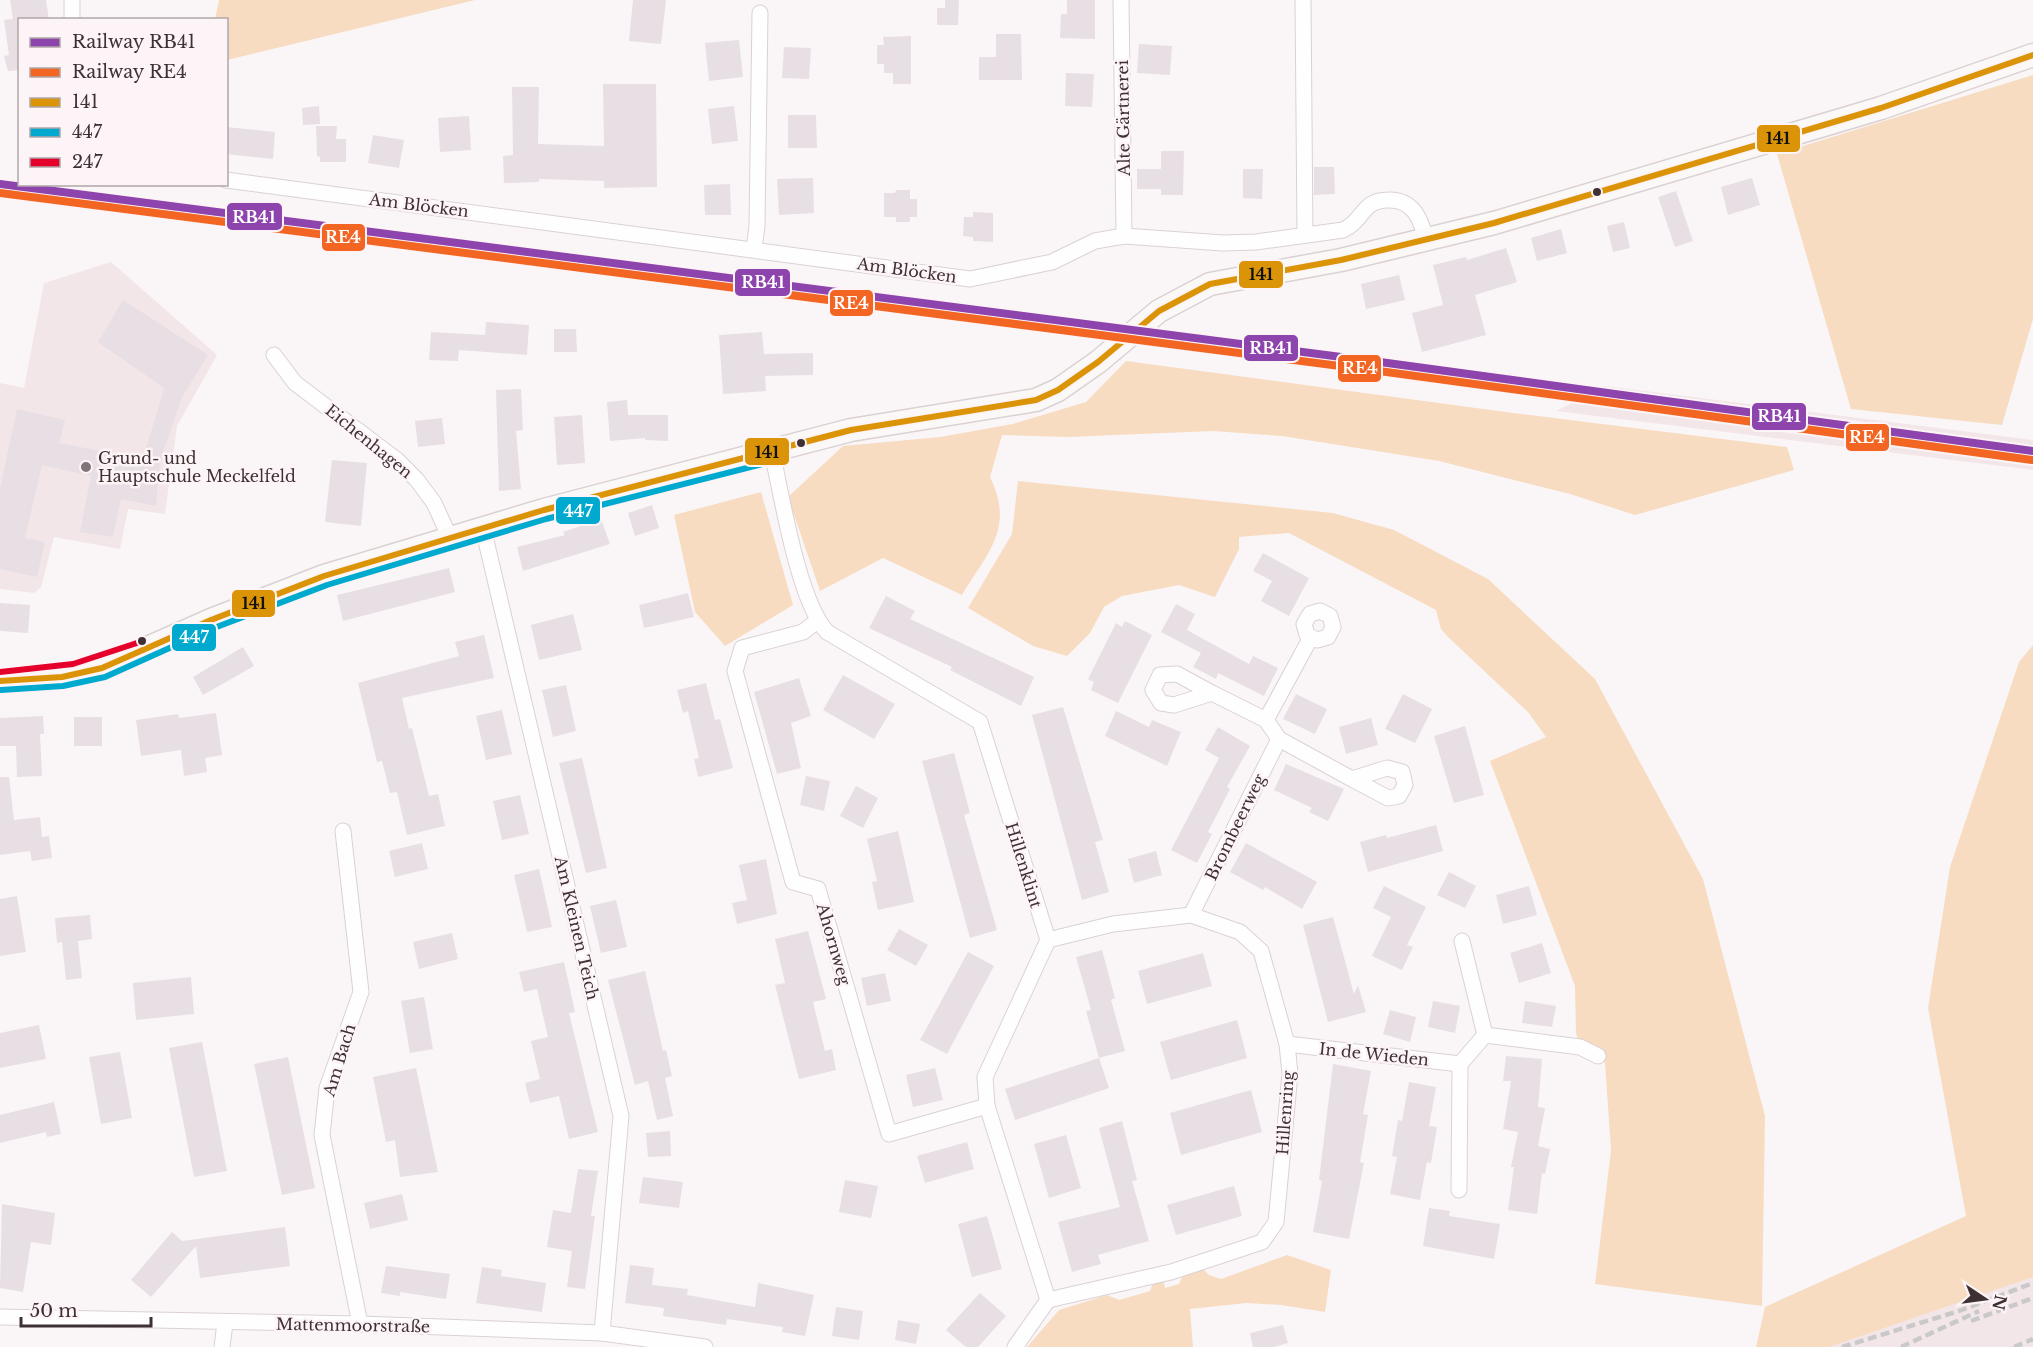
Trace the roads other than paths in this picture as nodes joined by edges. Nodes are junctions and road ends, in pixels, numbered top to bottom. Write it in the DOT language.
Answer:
graph roads {
  1 [pos="72,0"];
  2 [pos="1120,0"];
  3 [pos="1303,0"];
  4 [pos="760,13"];
  5 [pos="72,18"];
  6 [pos="2033,55"];
  7 [pos="228,180"];
  8 [pos="1305,235"];
  9 [pos="1125,236"];
  10 [pos="1426,240"];
  11 [pos="754,249"];
  12 [pos="274,355"];
  13 [pos="772,452"];
  14 [pos="483,528"];
  15 [pos="450,538"];
  16 [pos="817,621"];
  17 [pos="1311,637"];
  18 [pos="0,681"];
  19 [pos="1212,693"];
  20 [pos="1266,720"];
  21 [pos="1279,739"];
  22 [pos="1352,778"];
  23 [pos="343,831"];
  24 [pos="1191,915"];
  25 [pos="1048,940"];
  26 [pos="1462,941"];
  27 [pos="1485,1035"];
  28 [pos="1287,1044"];
  29 [pos="1598,1056"];
  30 [pos="1460,1064"];
  31 [pos="987,1106"];
  32 [pos="1459,1190"];
  33 [pos="1048,1300"];
  34 [pos="0,1317"];
  35 [pos="225,1323"];
  36 [pos="360,1324"];
  37 [pos="602,1334"];
  38 [pos="664,1345"];
  39 [pos="222,1347"];
  40 [pos="705,1347"];
  41 [pos="1015,1347"];
  1 -- 5 [label="street"];
  2 -- 9 [label="street, Alte Gärtnerei"];
  3 -- 8 [label="street"];
  4 -- 11 [label="street"];
  6 -- 10 [label="street"];
  7 -- 11 [label="street, Am Blöcken"];
  8 -- 9 [label="street, Am Blöcken"];
  8 -- 10 [label="street, Am Blöcken"];
  9 -- 11 [label="street, Am Blöcken"];
  10 -- 13 [label="street"];
  12 -- 15 [label="street, Eichenhagen"];
  13 -- 14 [label="street"];
  13 -- 16 [label="street"];
  14 -- 15 [label="street"];
  14 -- 37 [label="street, Am Kleinen Teich"];
  15 -- 18 [label="street"];
  16 -- 25 [label="street, Hillenklint"];
  16 -- 31 [label="street, Ahornweg"];
  17 -- 20 [label="street"];
  19 -- 20 [label="street"];
  20 -- 21 [label="street"];
  21 -- 22 [label="street"];
  21 -- 24 [label="street, Brombeerweg"];
  23 -- 36 [label="street, Am Bach"];
  24 -- 25 [label="street, Hillenring"];
  24 -- 28 [label="street, Hillenring"];
  25 -- 31 [label="street"];
  26 -- 27 [label="street"];
  27 -- 29 [label="street"];
  27 -- 30 [label="street"];
  28 -- 30 [label="street, In de Wieden"];
  28 -- 33 [label="street, Hillenring"];
  30 -- 32 [label="street"];
  31 -- 33 [label="street"];
  33 -- 41 [label="street"];
  34 -- 35 [label="street, Mattenmoorstraße"];
  35 -- 36 [label="street, Mattenmoorstraße"];
  35 -- 39 [label="street"];
  36 -- 37 [label="street, Mattenmoorstraße"];
  37 -- 38 [label="street, Mattenmoorstraße"];
  38 -- 40 [label="street, Mattenmoorstraße"];
}
